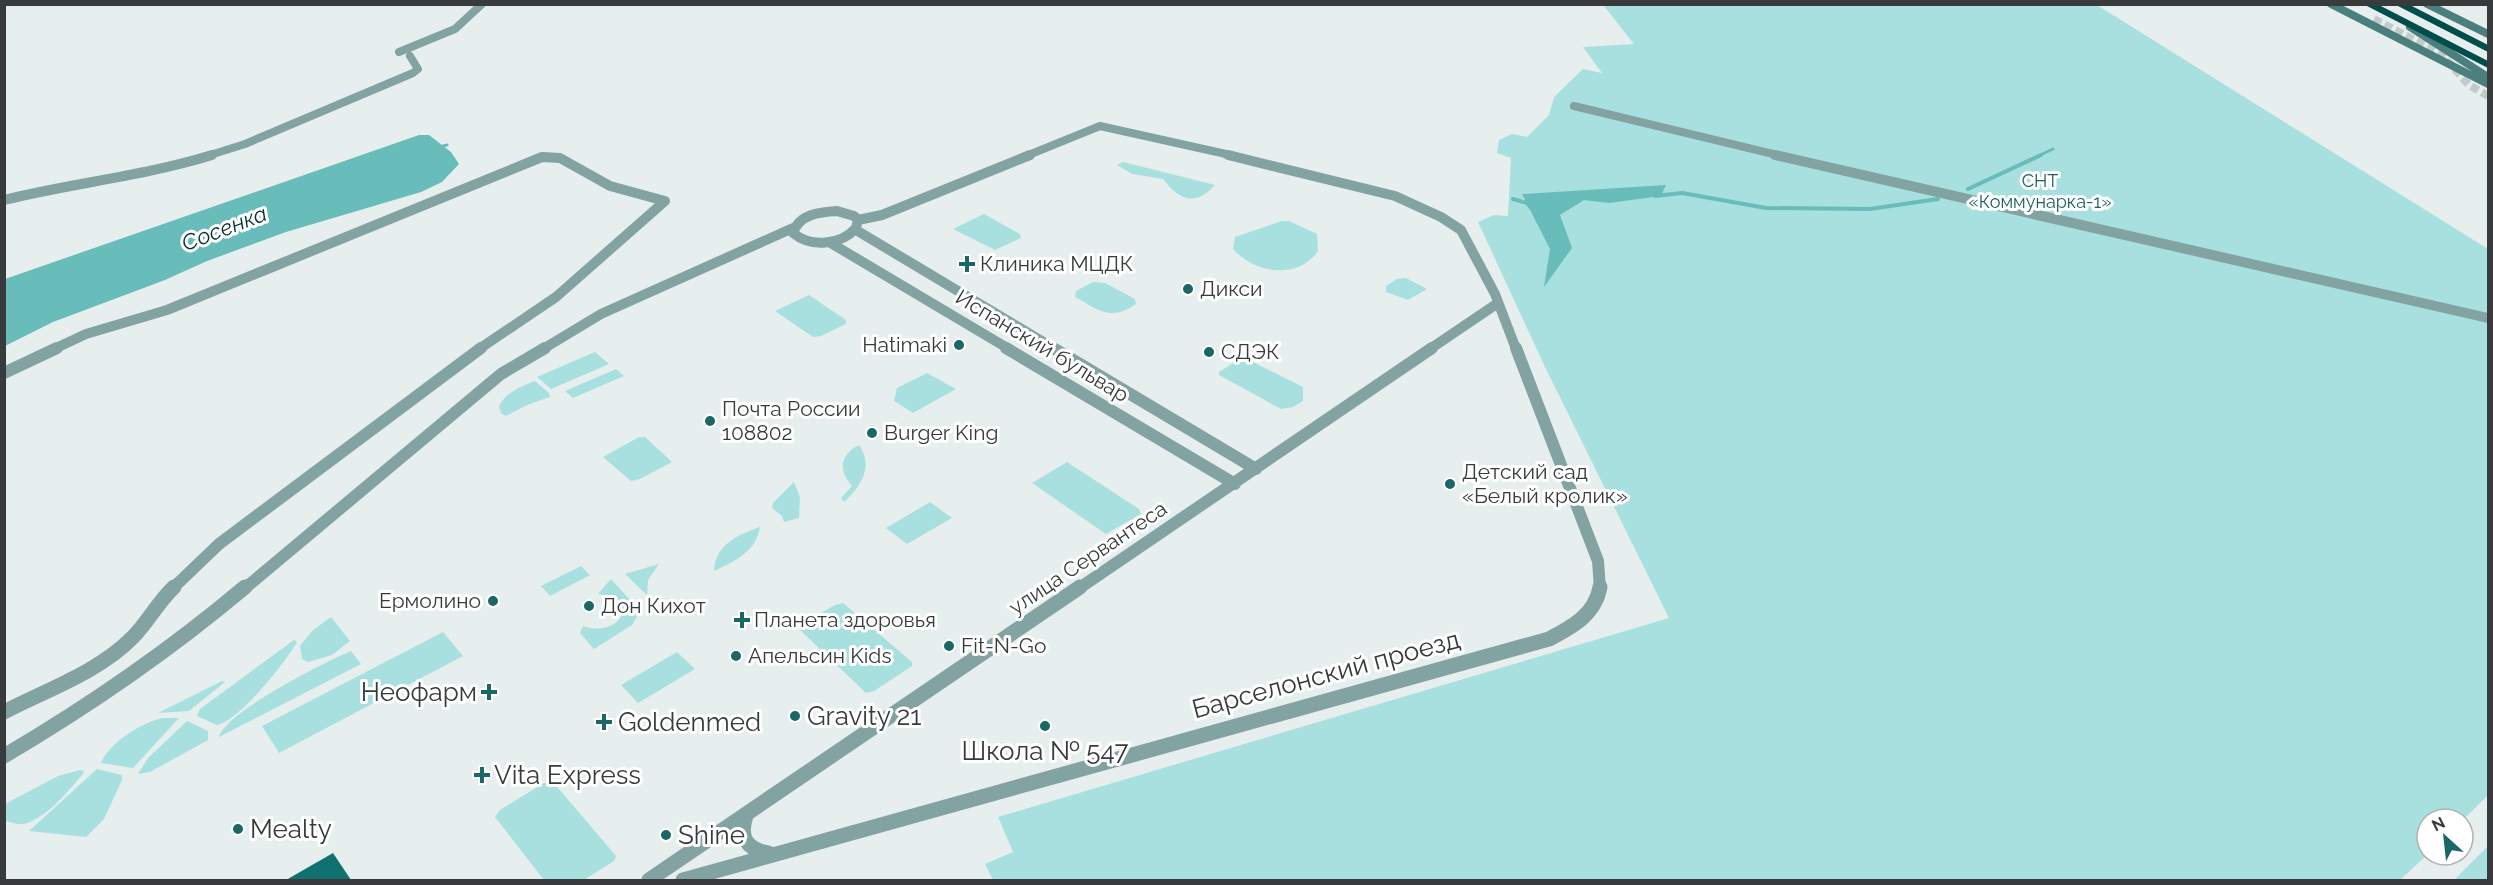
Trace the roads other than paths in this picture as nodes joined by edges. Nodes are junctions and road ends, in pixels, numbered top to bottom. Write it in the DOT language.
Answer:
graph roads {
  1 [pos="482,4"];
  2 [pos="2331,4"];
  3 [pos="2345,4"];
  4 [pos="2368,4"];
  5 [pos="2427,4"];
  6 [pos="2442,4"];
  7 [pos="2402,6"];
  8 [pos="2374,19"];
  9 [pos="2401,21"];
  10 [pos="2488,26"];
  11 [pos="2488,34"];
  12 [pos="2488,49"];
  13 [pos="399,52"];
  14 [pos="410,56"];
  15 [pos="2488,65"];
  16 [pos="2488,77"];
  17 [pos="2488,84"];
  18 [pos="1574,106"];
  19 [pos="4,200"];
  20 [pos="857,225"];
  21 [pos="794,228"];
  22 [pos="829,242"];
  23 [pos="1498,303"];
  24 [pos="1480,317"];
  25 [pos="2488,318"];
  26 [pos="1506,324"];
  27 [pos="4,373"];
  28 [pos="1257,469"];
  29 [pos="1235,484"];
  30 [pos="4,712"];
  31 [pos="4,756"];
  32 [pos="746,816"];
  33 [pos="772,854"];
  34 [pos="649,880"];
  35 [pos="683,880"];
  1 -- 13 [label="street"];
  2 -- 17 [label="main road"];
  3 -- 8 [label="main road"];
  4 -- 9 [label="highway"];
  5 -- 11 [label="main road"];
  6 -- 10 [label="main road"];
  7 -- 12 [label="highway"];
  9 -- 15 [label="highway"];
  9 -- 16 [label="main road"];
  14 -- 19 [label="street"];
  18 -- 25 [label="street"];
  20 -- 21 [label="street"];
  20 -- 22 [label="street, Барселонский проезд"];
  20 -- 23 [label="street, Барселонский проезд"];
  20 -- 28 [label="street, Испанский бульвар"];
  21 -- 22 [label="street"];
  21 -- 31 [label="street"];
  22 -- 29 [label="street, Испанский бульвар"];
  23 -- 24 [label="street, улица Сервантеса"];
  23 -- 26 [label="street, Барселонский проезд"];
  24 -- 26 [label="street"];
  24 -- 28 [label="street, улица Сервантеса"];
  26 -- 33 [label="street, Барселонский проезд"];
  27 -- 30 [label="street"];
  28 -- 29 [label="street, улица Сервантеса"];
  29 -- 32 [label="street, улица Сервантеса"];
  32 -- 33 [label="street"];
  32 -- 34 [label="street, улица Сервантеса"];
  33 -- 35 [label="street, Барселонский проезд"];
}
